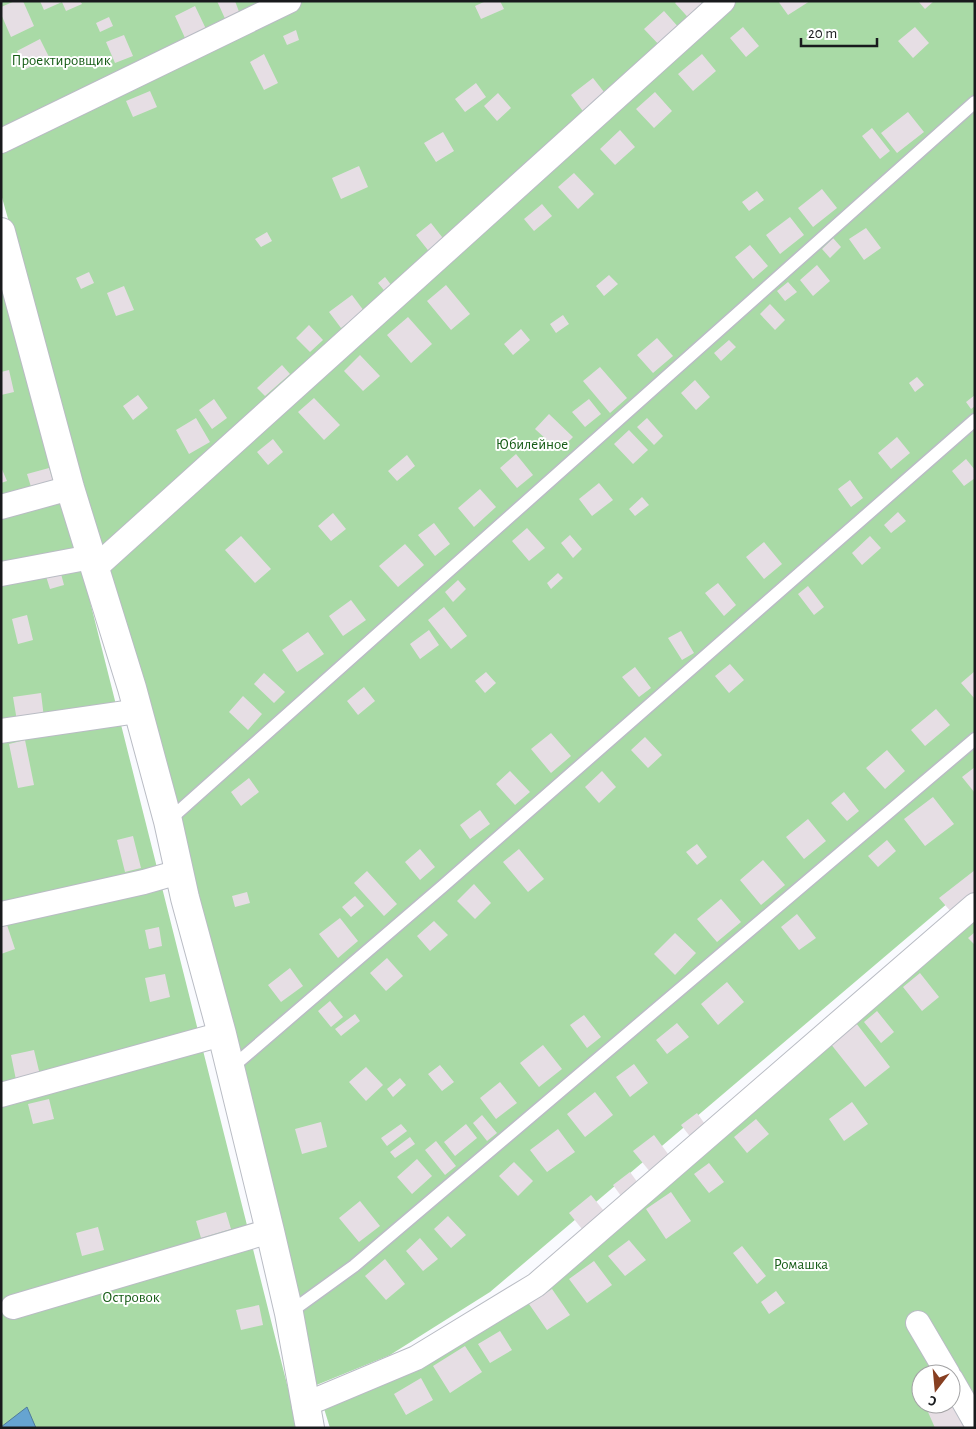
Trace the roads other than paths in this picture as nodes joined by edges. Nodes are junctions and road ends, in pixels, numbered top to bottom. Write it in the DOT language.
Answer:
graph roads {
  1 [pos="289,1"];
  2 [pos="723,1"];
  3 [pos="975,102"];
  4 [pos="1,142"];
  5 [pos="1,232"];
  6 [pos="975,420"];
  7 [pos="70,488"];
  8 [pos="1,506"];
  9 [pos="93,562"];
  10 [pos="1,574"];
  11 [pos="138,711"];
  12 [pos="1,731"];
  13 [pos="975,738"];
  14 [pos="168,821"];
  15 [pos="179,872"];
  16 [pos="975,905"];
  17 [pos="1,914"];
  18 [pos="222,1034"];
  19 [pos="231,1068"];
  20 [pos="1,1095"];
  21 [pos="270,1231"];
  22 [pos="13,1307"];
  23 [pos="289,1313"];
  24 [pos="918,1323"];
  25 [pos="942,1364"];
  26 [pos="961,1396"];
  27 [pos="307,1416"];
  28 [pos="975,1421"];
  1 -- 4 [label="street"];
  2 -- 9 [label="street"];
  3 -- 14 [label="lane"];
  5 -- 7 [label="street"];
  6 -- 19 [label="lane"];
  7 -- 8 [label="street"];
  7 -- 9 [label="street"];
  9 -- 10 [label="street"];
  9 -- 11 [label="street"];
  11 -- 12 [label="street"];
  11 -- 14 [label="street"];
  13 -- 23 [label="lane"];
  14 -- 15 [label="street"];
  15 -- 17 [label="street"];
  15 -- 18 [label="street"];
  16 -- 27 [label="street"];
  18 -- 19 [label="street"];
  18 -- 20 [label="street"];
  19 -- 21 [label="street"];
  21 -- 22 [label="street"];
  21 -- 23 [label="street"];
  23 -- 27 [label="street"];
  24 -- 25 [label="street"];
  26 -- 28 [label="street"];
}
